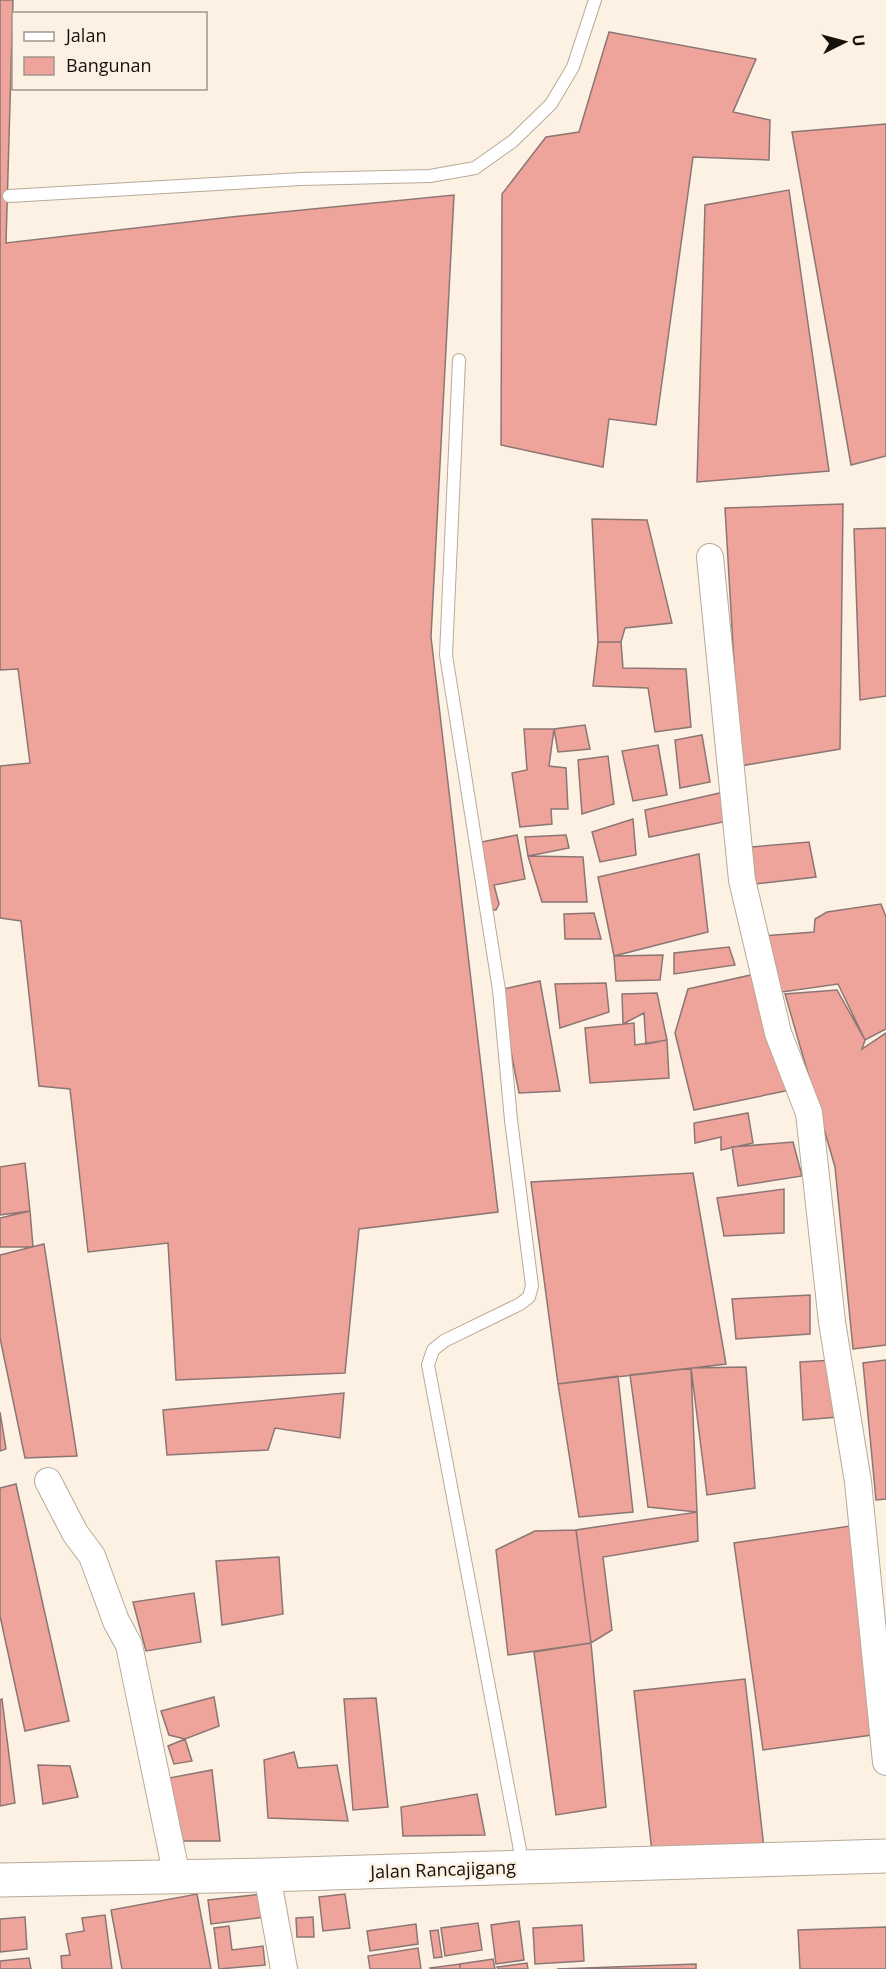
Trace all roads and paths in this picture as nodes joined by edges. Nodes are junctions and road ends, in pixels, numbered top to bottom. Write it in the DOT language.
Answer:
graph roads {
  1 [pos="595,0"];
  2 [pos="9,196"];
  3 [pos="459,360"];
  4 [pos="710,556"];
  5 [pos="48,1481"];
  6 [pos="886,1762"];
  7 [pos="886,1856"];
  8 [pos="524,1867"];
  9 [pos="267,1875"];
  10 [pos="177,1876"];
  11 [pos="0,1880"];
  12 [pos="284,1969"];
  1 -- 2 [label="lane"];
  3 -- 8 [label="lane"];
  4 -- 6 [label="street"];
  5 -- 10 [label="street"];
  7 -- 8 [label="main road, Jalan Rancajigang"];
  8 -- 9 [label="main road, Jalan Rancajigang"];
  9 -- 10 [label="main road, Jalan Rancajigang"];
  9 -- 12 [label="street"];
  10 -- 11 [label="main road, Jalan Rancajigang"];
}
